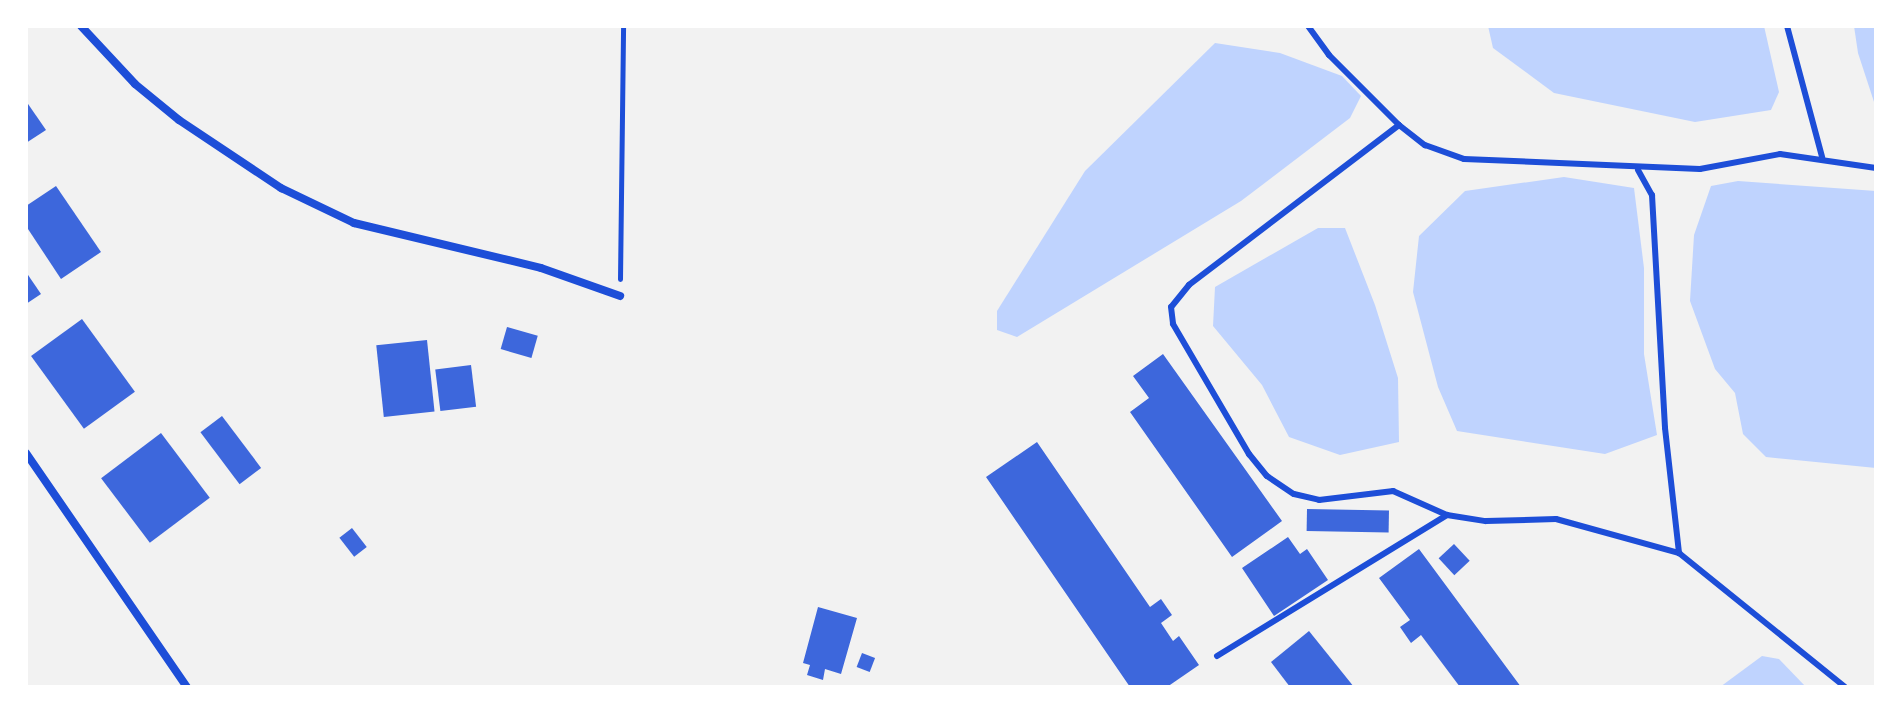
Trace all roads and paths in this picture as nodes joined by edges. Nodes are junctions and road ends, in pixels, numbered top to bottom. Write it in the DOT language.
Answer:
graph roads {
  1 [pos="81,26"];
  2 [pos="623,26"];
  3 [pos="1308,26"];
  4 [pos="1787,26"];
  5 [pos="1399,125"];
  6 [pos="1822,157"];
  7 [pos="1876,168"];
  8 [pos="1638,170"];
  9 [pos="620,296"];
  10 [pos="26,453"];
  11 [pos="1447,515"];
  12 [pos="1679,553"];
  13 [pos="1217,656"];
  14 [pos="187,687"];
  15 [pos="1845,687"];
  1 -- 9 [label="street"];
  2 -- 9 [label="path"];
  3 -- 5 [label="lane"];
  4 -- 6 [label="lane"];
  5 -- 8 [label="lane"];
  5 -- 11 [label="lane"];
  6 -- 7 [label="lane"];
  6 -- 8 [label="lane"];
  8 -- 12 [label="lane"];
  10 -- 14 [label="street"];
  11 -- 12 [label="lane"];
  11 -- 13 [label="lane"];
  12 -- 15 [label="lane"];
}
